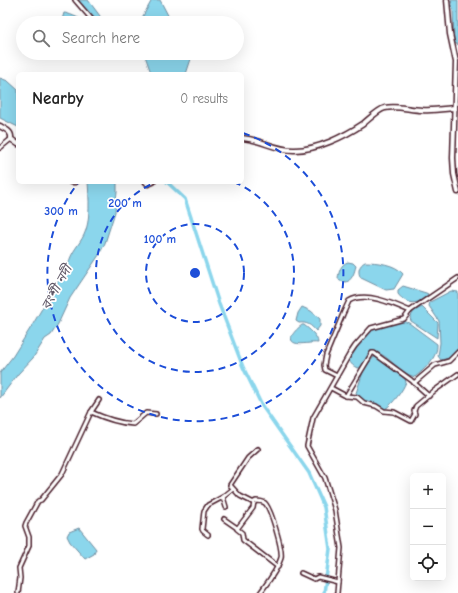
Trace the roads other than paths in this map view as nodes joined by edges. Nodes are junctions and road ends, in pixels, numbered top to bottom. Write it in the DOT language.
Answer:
graph roads {
  1 [pos="75,0"];
  2 [pos="447,0"];
  3 [pos="89,16"];
  4 [pos="455,108"];
  5 [pos="0,126"];
  6 [pos="244,138"];
  7 [pos="10,139"];
  8 [pos="16,143"];
  9 [pos="0,148"];
  10 [pos="458,192"];
  11 [pos="458,278"];
  12 [pos="410,311"];
  13 [pos="458,352"];
  14 [pos="458,374"];
  15 [pos="337,376"];
  16 [pos="414,383"];
  17 [pos="331,388"];
  18 [pos="346,396"];
  19 [pos="428,396"];
  20 [pos="99,400"];
  21 [pos="91,412"];
  22 [pos="156,414"];
  23 [pos="258,449"];
  24 [pos="233,489"];
  25 [pos="223,497"];
  26 [pos="254,503"];
  27 [pos="226,507"];
  28 [pos="224,520"];
  29 [pos="237,528"];
  30 [pos="208,535"];
  31 [pos="278,567"];
  32 [pos="301,573"];
  33 [pos="338,582"];
  34 [pos="18,593"];
  35 [pos="260,593"];
  36 [pos="337,593"];
  1 -- 3 [label="street"];
  2 -- 4 [label="street"];
  4 -- 6 [label="street"];
  4 -- 10 [label="street"];
  5 -- 7 [label="street"];
  7 -- 8 [label="street"];
  7 -- 9 [label="street"];
  11 -- 12 [label="street"];
  12 -- 15 [label="street"];
  12 -- 15 [label="street"];
  13 -- 16 [label="street"];
  14 -- 19 [label="street"];
  15 -- 17 [label="street"];
  16 -- 18 [label="street"];
  16 -- 19 [label="street"];
  17 -- 18 [label="street"];
  17 -- 33 [label="street"];
  18 -- 19 [label="street"];
  20 -- 21 [label="street"];
  21 -- 22 [label="street"];
  21 -- 34 [label="street"];
  23 -- 24 [label="street"];
  24 -- 25 [label="street"];
  24 -- 26 [label="street"];
  25 -- 27 [label="street"];
  25 -- 30 [label="street"];
  26 -- 29 [label="street"];
  26 -- 31 [label="street"];
  28 -- 29 [label="street"];
  29 -- 31 [label="street"];
  31 -- 35 [label="street"];
  32 -- 33 [label="street"];
  33 -- 36 [label="street"];
}
